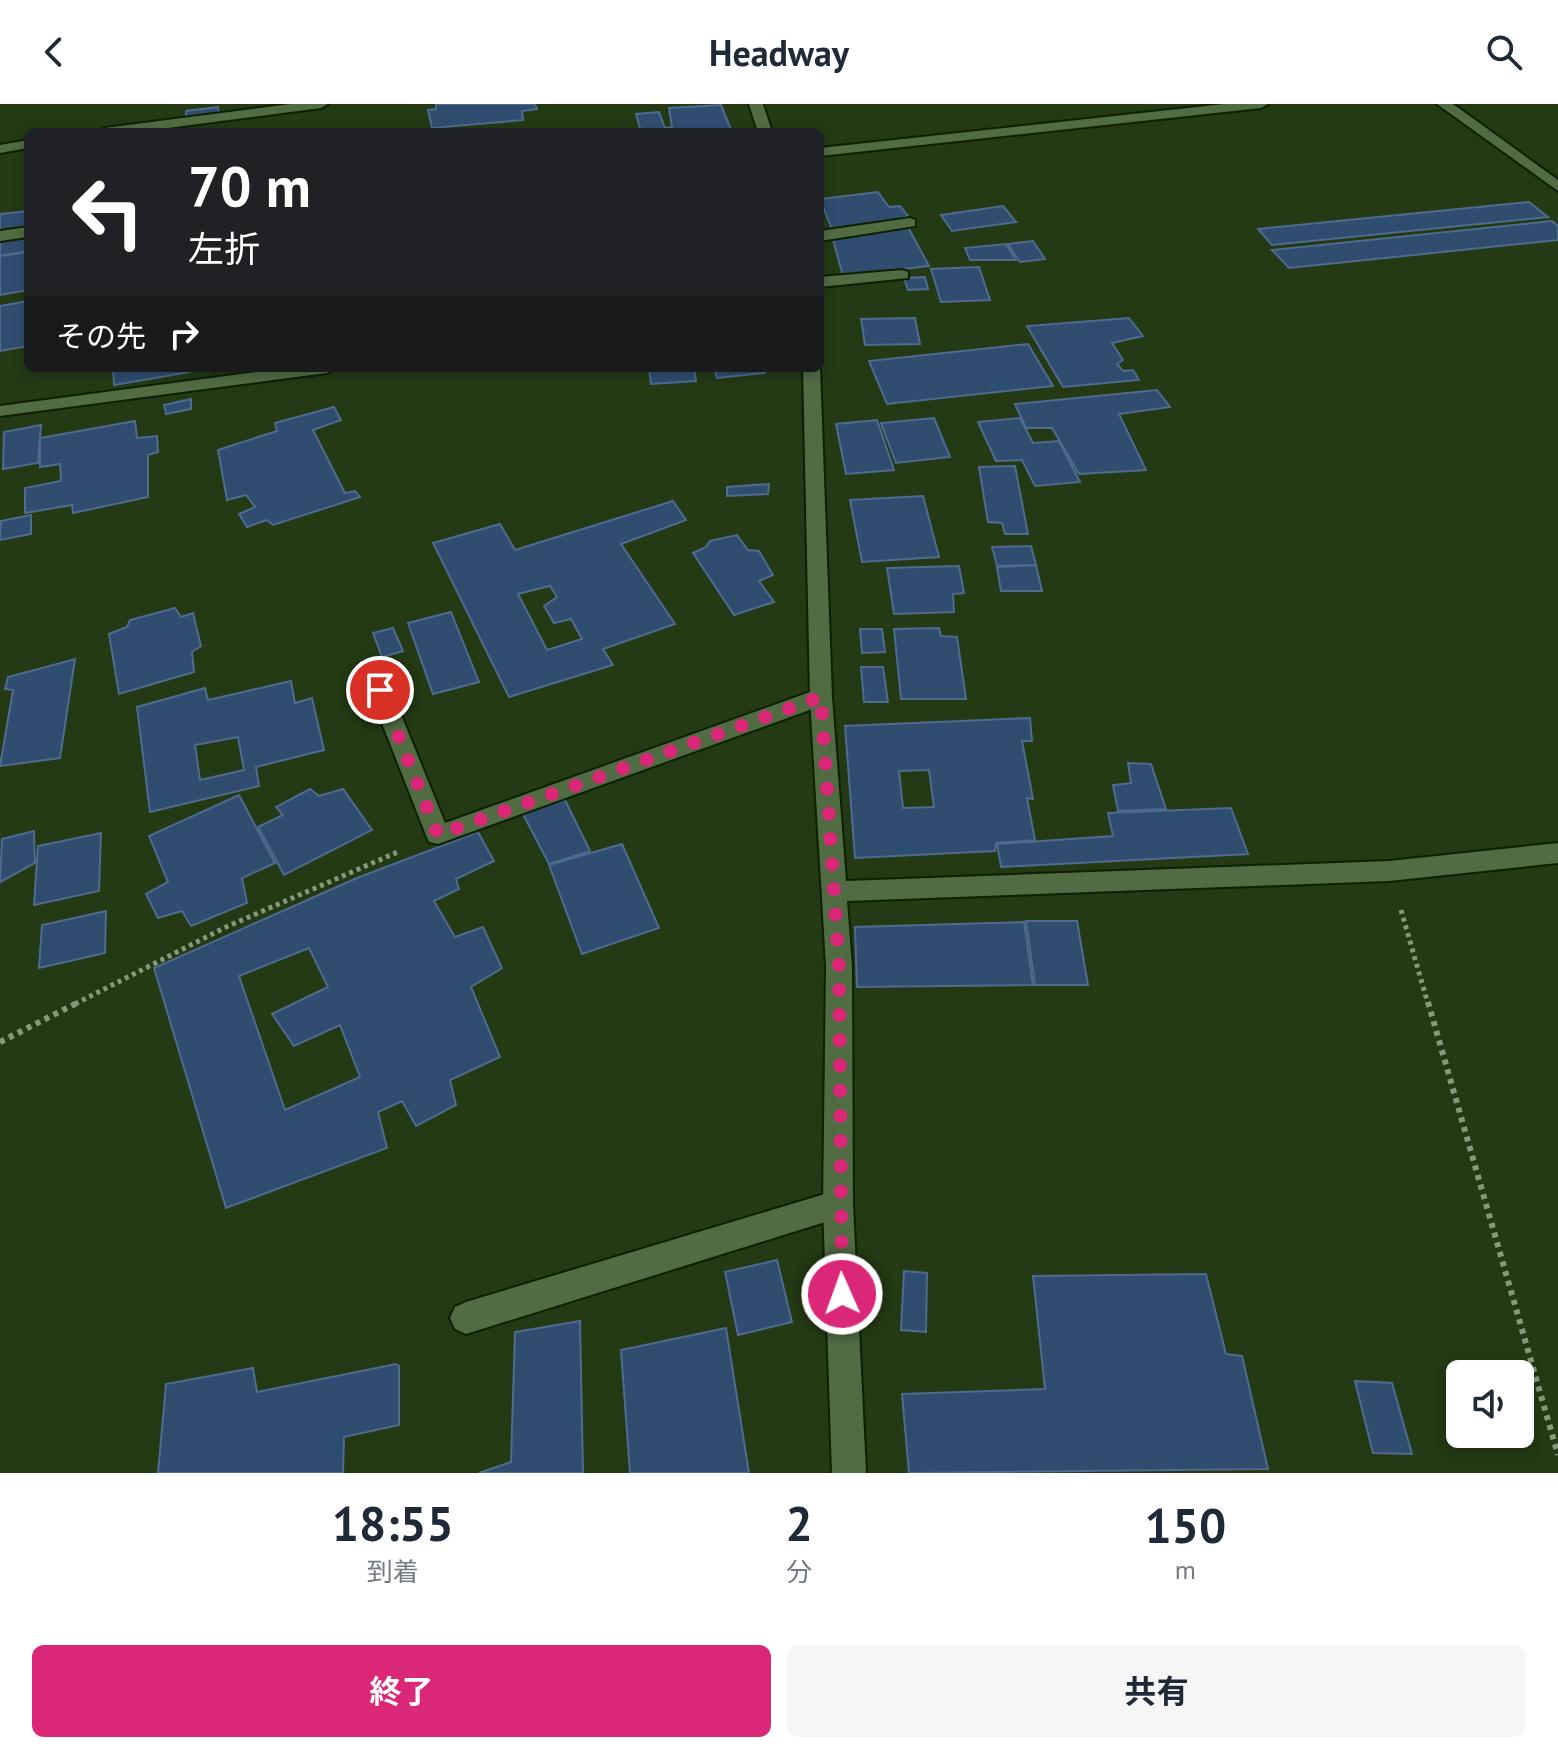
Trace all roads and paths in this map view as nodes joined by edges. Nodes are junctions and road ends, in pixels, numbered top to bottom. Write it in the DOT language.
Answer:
graph roads {
  1 [pos="321,104"];
  2 [pos="756,104"];
  3 [pos="1261,104"];
  4 [pos="1444,104"];
  5 [pos="136,128"];
  6 [pos="764,128"];
  7 [pos="24,145"];
  8 [pos="0,149"];
  9 [pos="824,152"];
  10 [pos="1558,187"];
  11 [pos="910,223"];
  12 [pos="24,233"];
  13 [pos="824,235"];
  14 [pos="0,236"];
  15 [pos="902,275"];
  16 [pos="824,282"];
  17 [pos="297,372"];
  18 [pos="812,372"];
  19 [pos="0,411"];
  20 [pos="380,690"];
  21 [pos="821,697"];
  22 [pos="1558,853"];
  23 [pos="1389,871"];
  24 [pos="836,891"];
  25 [pos="838,1204"];
  26 [pos="466,1318"];
  27 [pos="1558,1455"];
  28 [pos="849,1473"];
  1 -- 5 [label="street"];
  2 -- 6 [label="street"];
  3 -- 9 [label="street"];
  4 -- 10 [label="street"];
  7 -- 8 [label="street"];
  11 -- 13 [label="street"];
  12 -- 14 [label="street"];
  15 -- 16 [label="street"];
  17 -- 19 [label="street"];
  18 -- 21 [label="street"];
  20 -- 21 [label="street"];
  21 -- 24 [label="street"];
  22 -- 23 [label="street"];
  23 -- 24 [label="street"];
  23 -- 27 [label="path"];
  24 -- 25 [label="street"];
  25 -- 26 [label="street"];
  25 -- 28 [label="street"];
}
